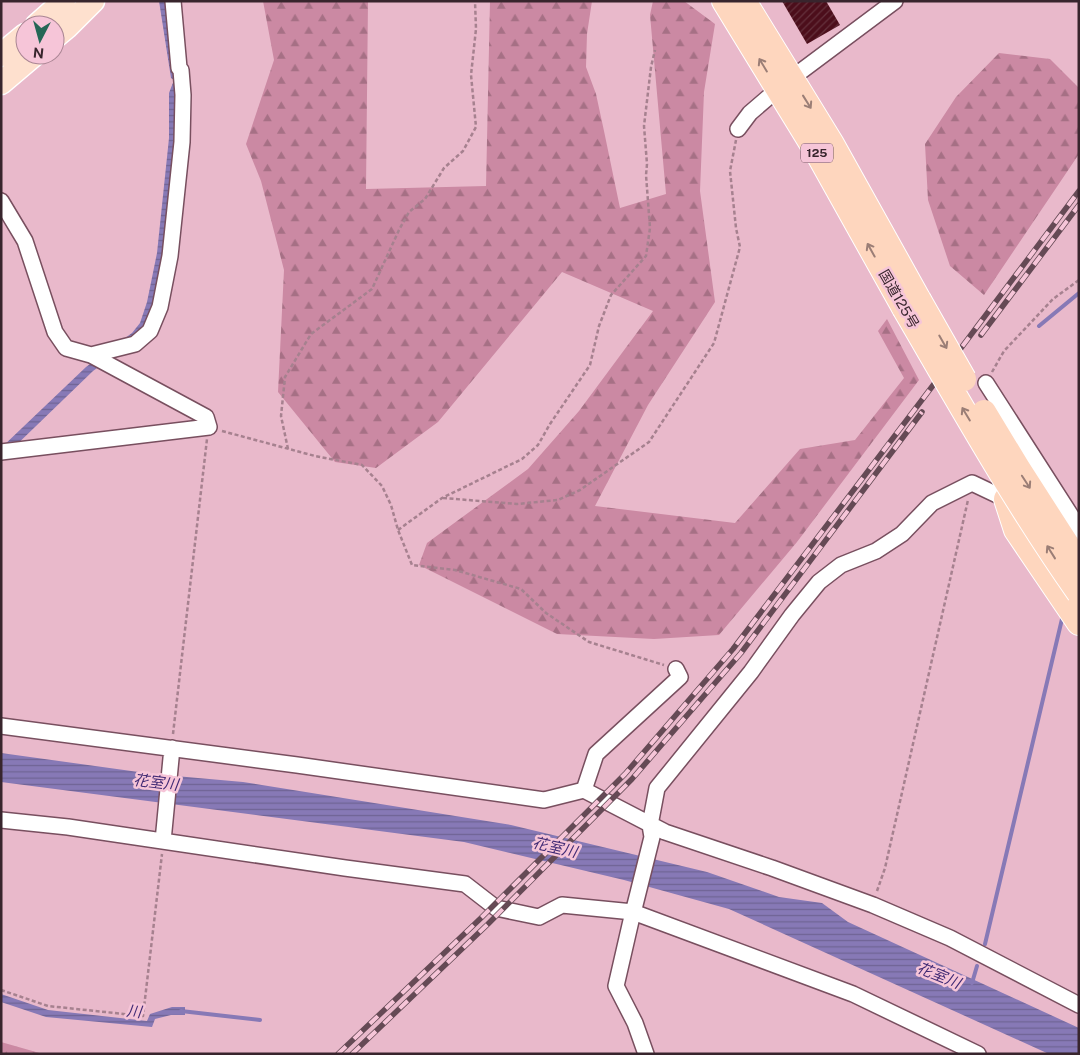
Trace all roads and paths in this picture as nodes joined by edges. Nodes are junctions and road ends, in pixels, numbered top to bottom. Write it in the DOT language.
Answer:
graph roads {
  1 [pos="93,1"];
  2 [pos="173,1"];
  3 [pos="475,1"];
  4 [pos="724,1"];
  5 [pos="744,1"];
  6 [pos="896,1"];
  7 [pos="65,29"];
  8 [pos="15,43"];
  9 [pos="655,50"];
  10 [pos="1,55"];
  11 [pos="23,65"];
  12 [pos="785,83"];
  13 [pos="1,84"];
  14 [pos="738,129"];
  15 [pos="1,201"];
  16 [pos="1079,280"];
  17 [pos="912,304"];
  18 [pos="91,355"];
  19 [pos="986,383"];
  20 [pos="209,427"];
  21 [pos="975,444"];
  22 [pos="288,449"];
  23 [pos="1,452"];
  24 [pos="972,483"];
  25 [pos="442,498"];
  26 [pos="1006,499"];
  27 [pos="1079,529"];
  28 [pos="398,530"];
  29 [pos="1079,563"];
  30 [pos="1079,593"];
  31 [pos="1079,623"];
  32 [pos="676,669"];
  33 [pos="1,726"];
  34 [pos="172,748"];
  35 [pos="584,790"];
  36 [pos="1,820"];
  37 [pos="651,831"];
  38 [pos="163,841"];
  39 [pos="873,905"];
  40 [pos="634,909"];
  41 [pos="1,990"];
  42 [pos="1079,1005"];
  43 [pos="646,1054"];
  44 [pos="978,1054"];
  1 -- 7 [label="main road"];
  2 -- 18 [label="street"];
  3 -- 22 [label="path"];
  12 -- 4 [label="highway, 国道125号 / 125, one-way"];
  5 -- 12 [label="highway, 国道125号 / 125"];
  6 -- 12 [label="street"];
  8 -- 10 [label="main road"];
  9 -- 25 [label="path"];
  11 -- 13 [label="main road"];
  12 -- 14 [label="street"];
  12 -- 17 [label="highway, 国道125号 / 125"];
  14 -- 25 [label="path"];
  15 -- 18 [label="street"];
  16 -- 19 [label="path"];
  17 -- 29 [label="highway, 国道125号 / 125, one-way, bridge"];
  30 -- 17 [label="highway, 国道125号 / 125, one-way, bridge"];
  18 -- 20 [label="street"];
  19 -- 27 [label="street"];
  20 -- 22 [label="path"];
  20 -- 23 [label="street"];
  20 -- 34 [label="path"];
  21 -- 26 [label="street"];
  22 -- 28 [label="path"];
  24 -- 26 [label="street"];
  24 -- 37 [label="street"];
  24 -- 39 [label="path"];
  25 -- 28 [label="path"];
  26 -- 27 [label="street"];
  26 -- 31 [label="highway"];
  28 -- 32 [label="path"];
  32 -- 35 [label="street"];
  33 -- 34 [label="street"];
  34 -- 35 [label="street"];
  34 -- 38 [label="street"];
  35 -- 37 [label="street"];
  36 -- 38 [label="street"];
  37 -- 39 [label="street"];
  37 -- 40 [label="street"];
  38 -- 40 [label="street"];
  38 -- 41 [label="path"];
  39 -- 42 [label="street"];
  40 -- 43 [label="street"];
  40 -- 44 [label="street"];
}
